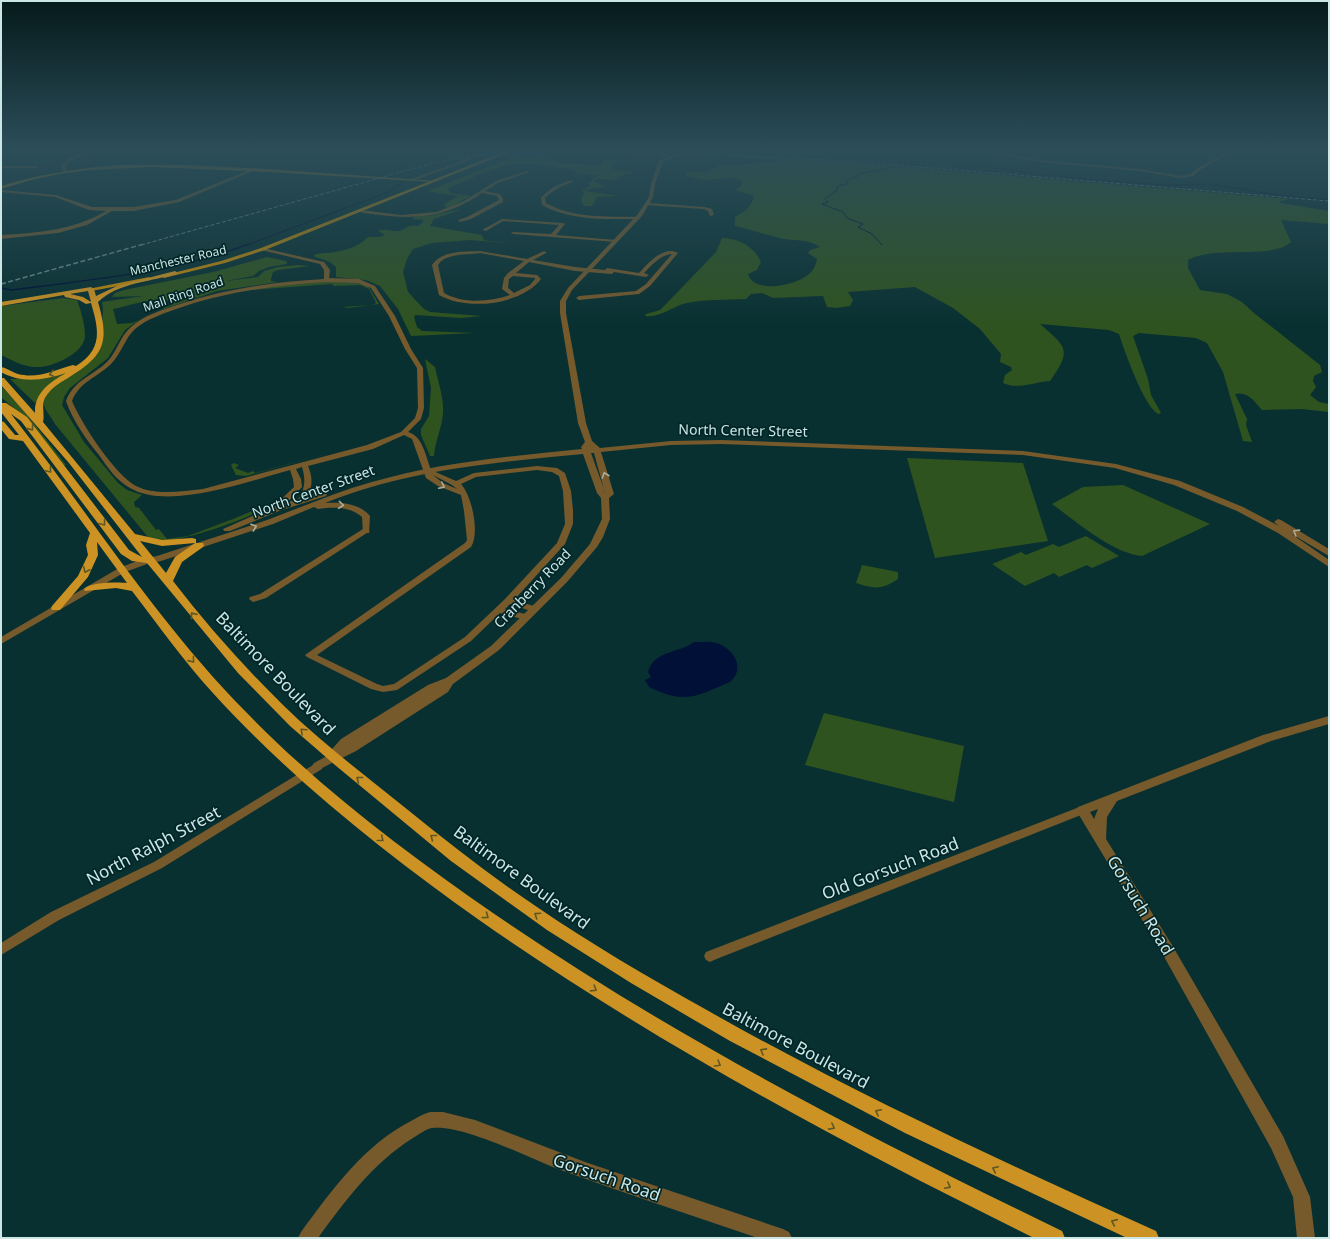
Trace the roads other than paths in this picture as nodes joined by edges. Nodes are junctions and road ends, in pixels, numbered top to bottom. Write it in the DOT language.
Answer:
graph roads {
  1 [pos="99,209"];
  2 [pos="129,209"];
  3 [pos="366,209"];
  4 [pos="448,209"];
  5 [pos="486,209"];
  6 [pos="554,209"];
  7 [pos="645,209"];
  8 [pos="707,209"];
  9 [pos="110,210"];
  10 [pos="361,211"];
  11 [pos="712,215"];
  12 [pos="638,218"];
  13 [pos="460,221"];
  14 [pos="484,230"];
  15 [pos="513,233"];
  16 [pos="552,236"];
  17 [pos="1,237"];
  18 [pos="616,241"];
  19 [pos="263,249"];
  20 [pos="544,252"];
  21 [pos="527,261"];
  22 [pos="589,269"];
  23 [pos="175,273"];
  24 [pos="510,274"];
  25 [pos="640,275"];
  26 [pos="655,276"];
  27 [pos="326,280"];
  28 [pos="88,289"];
  29 [pos="514,295"];
  30 [pos="579,298"];
  31 [pos="91,302"];
  32 [pos="1,304"];
  33 [pos="1,369"];
  34 [pos="1,380"];
  35 [pos="1,404"];
  36 [pos="1,407"];
  37 [pos="40,421"];
  38 [pos="1,424"];
  39 [pos="403,433"];
  40 [pos="25,439"];
  41 [pos="591,448"];
  42 [pos="304,464"];
  43 [pos="292,467"];
  44 [pos="428,469"];
  45 [pos="456,484"];
  46 [pos="463,493"];
  47 [pos="301,505"];
  48 [pos="276,508"];
  49 [pos="366,531"];
  50 [pos="95,533"];
  51 [pos="131,537"];
  52 [pos="196,543"];
  53 [pos="1329,553"];
  54 [pos="148,560"];
  55 [pos="1329,564"];
  56 [pos="122,570"];
  57 [pos="167,582"];
  58 [pos="136,588"];
  59 [pos="89,589"];
  60 [pos="252,599"];
  61 [pos="508,601"];
  62 [pos="56,608"];
  63 [pos="498,610"];
  64 [pos="534,610"];
  65 [pos="526,617"];
  66 [pos="1,641"];
  67 [pos="1329,720"];
  68 [pos="318,766"];
  69 [pos="1117,796"];
  70 [pos="1082,810"];
  71 [pos="1102,842"];
  72 [pos="1,950"];
  73 [pos="710,956"];
  74 [pos="307,1238"];
  75 [pos="783,1238"];
  76 [pos="1055,1238"];
  77 [pos="1149,1238"];
  78 [pos="1306,1238"];
  1 -- 9 [label="street"];
  2 -- 9 [label="street"];
  3 -- 10 [label="main road, Manchester Road"];
  4 -- 10 [label="street"];
  5 -- 13 [label="street"];
  6 -- 12 [label="street"];
  7 -- 12 [label="street, Cranberry Road"];
  8 -- 11 [label="street"];
  9 -- 17 [label="street"];
  10 -- 19 [label="main road, Manchester Road"];
  12 -- 18 [label="street, Cranberry Road"];
  14 -- 16 [label="street"];
  15 -- 16 [label="street"];
  16 -- 18 [label="street"];
  18 -- 22 [label="street, Cranberry Road"];
  19 -- 23 [label="main road, Manchester Road"];
  19 -- 27 [label="street"];
  20 -- 21 [label="street"];
  21 -- 22 [label="street"];
  21 -- 24 [label="street"];
  21 -- 29 [label="street"];
  22 -- 25 [label="street"];
  22 -- 41 [label="street, Cranberry Road"];
  23 -- 28 [label="main road, Manchester Road"];
  23 -- 31 [label="highway"];
  24 -- 29 [label="street"];
  24 -- 29 [label="street"];
  25 -- 26 [label="street"];
  25 -- 26 [label="street"];
  26 -- 30 [label="street"];
  27 -- 39 [label="street, Mall Ring Road"];
  27 -- 43 [label="street, Mall Ring Road"];
  28 -- 31 [label="highway"];
  28 -- 32 [label="highway, Manchester Road"];
  31 -- 32 [label="highway"];
  31 -- 33 [label="highway, one-way"];
  31 -- 37 [label="highway"];
  34 -- 37 [label="highway, Baltimore Boulevard"];
  35 -- 54 [label="highway, one-way"];
  36 -- 40 [label="highway, Baltimore Boulevard"];
  37 -- 51 [label="highway, Baltimore Boulevard"];
  38 -- 40 [label="highway"];
  39 -- 42 [label="street, Mall Ring Road"];
  39 -- 44 [label="street"];
  40 -- 50 [label="highway, Baltimore Boulevard, one-way"];
  41 -- 44 [label="street, North Center Street"];
  53 -- 41 [label="street, North Center Street, one-way"];
  41 -- 55 [label="street, North Center Street"];
  41 -- 64 [label="street, Cranberry Road"];
  42 -- 43 [label="street, Mall Ring Road"];
  42 -- 47 [label="street"];
  43 -- 48 [label="street"];
  44 -- 45 [label="street"];
  44 -- 46 [label="street, one-way"];
  44 -- 47 [label="street, North Center Street"];
  45 -- 46 [label="street"];
  45 -- 61 [label="street"];
  46 -- 63 [label="street"];
  47 -- 48 [label="street, North Center Street"];
  47 -- 49 [label="street, one-way"];
  52 -- 47 [label="street, North Center Street, one-way"];
  48 -- 52 [label="street, North Center Street"];
  49 -- 60 [label="street"];
  50 -- 56 [label="highway, Baltimore Boulevard"];
  50 -- 62 [label="highway, one-way"];
  51 -- 52 [label="highway"];
  51 -- 54 [label="highway, Baltimore Boulevard"];
  52 -- 54 [label="street, North Center Street"];
  52 -- 57 [label="highway"];
  54 -- 56 [label="street, North Center Street"];
  54 -- 57 [label="highway, Baltimore Boulevard"];
  56 -- 58 [label="highway, Baltimore Boulevard"];
  56 -- 59 [label="street, North Center Street"];
  68 -- 57 [label="highway, Baltimore Boulevard, one-way"];
  58 -- 59 [label="highway"];
  58 -- 68 [label="highway, Baltimore Boulevard, one-way"];
  59 -- 62 [label="street, North Center Street"];
  61 -- 63 [label="street"];
  61 -- 64 [label="street"];
  62 -- 66 [label="street, North Center Street"];
  63 -- 65 [label="street"];
  64 -- 65 [label="street, Cranberry Road"];
  65 -- 68 [label="street, Cranberry Road"];
  67 -- 69 [label="street"];
  68 -- 72 [label="street, North Ralph Street"];
  68 -- 76 [label="highway, Baltimore Boulevard, one-way"];
  77 -- 68 [label="highway, Baltimore Boulevard, one-way"];
  69 -- 70 [label="street"];
  69 -- 71 [label="street"];
  70 -- 71 [label="street, Gorsuch Road"];
  70 -- 73 [label="street, Old Gorsuch Road"];
  71 -- 78 [label="street, Gorsuch Road"];
  74 -- 75 [label="street, Gorsuch Road"];
}
